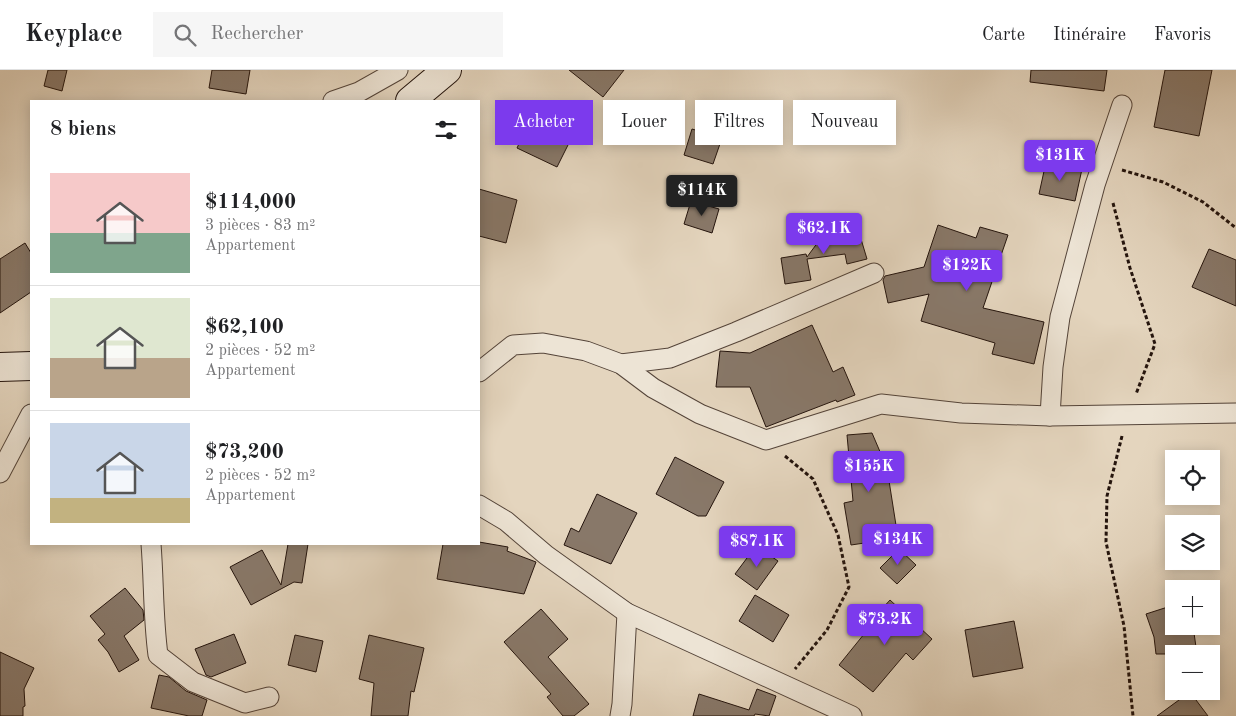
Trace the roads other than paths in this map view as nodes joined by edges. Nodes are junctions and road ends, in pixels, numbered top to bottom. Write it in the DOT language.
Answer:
graph roads {
  1 [pos="398,70"];
  2 [pos="447,70"];
  3 [pos="336,100"];
  4 [pos="411,100"];
  5 [pos="1122,105"];
  6 [pos="874,273"];
  7 [pos="621,364"];
  8 [pos="30,366"];
  9 [pos="0,367"];
  10 [pos="480,371"];
  11 [pos="1236,413"];
  12 [pos="30,416"];
  13 [pos="1050,416"];
  14 [pos="0,473"];
  15 [pos="480,506"];
  16 [pos="151,545"];
  17 [pos="627,613"];
  18 [pos="269,697"];
  19 [pos="620,716"];
  20 [pos="852,716"];
  1 -- 3 [label="street"];
  2 -- 4 [label="main road"];
  5 -- 13 [label="street"];
  6 -- 7 [label="street"];
  7 -- 10 [label="street"];
  7 -- 13 [label="street"];
  8 -- 9 [label="main road"];
  11 -- 13 [label="street"];
  12 -- 14 [label="street"];
  15 -- 17 [label="street"];
  16 -- 18 [label="street"];
  17 -- 19 [label="street"];
  17 -- 20 [label="street"];
}
